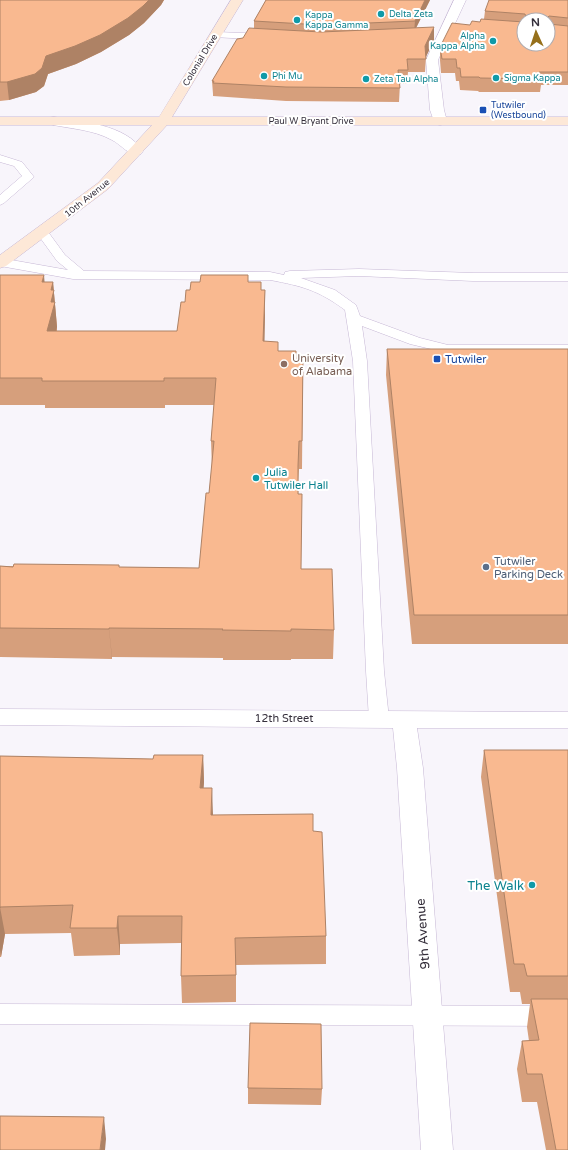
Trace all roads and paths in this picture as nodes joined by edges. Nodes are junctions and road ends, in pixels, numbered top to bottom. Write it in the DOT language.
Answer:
graph roads {
  1 [pos="237,0"];
  2 [pos="460,0"];
  3 [pos="216,35"];
  4 [pos="275,38"];
  5 [pos="0,121"];
  6 [pos="54,121"];
  7 [pos="163,121"];
  8 [pos="440,121"];
  9 [pos="568,121"];
  10 [pos="136,150"];
  11 [pos="0,158"];
  12 [pos="0,201"];
  13 [pos="42,232"];
  14 [pos="0,262"];
  15 [pos="81,275"];
  16 [pos="270,276"];
  17 [pos="568,277"];
  18 [pos="354,318"];
  19 [pos="568,349"];
  20 [pos="0,716"];
  21 [pos="392,719"];
  22 [pos="568,720"];
  23 [pos="0,1014"];
  24 [pos="427,1015"];
  25 [pos="568,1016"];
  26 [pos="437,1150"];
  1 -- 3 [label="main road, Colonial Drive"];
  2 -- 8 [label="street"];
  3 -- 4 [label="lane"];
  3 -- 7 [label="main road, Colonial Drive"];
  5 -- 6 [label="main road, Paul W Bryant Drive"];
  6 -- 7 [label="main road, Paul W Bryant Drive"];
  6 -- 10 [label="street, Paul W Bryant Drive"];
  7 -- 8 [label="main road, Paul W Bryant Drive"];
  7 -- 10 [label="main road, 10th Avenue"];
  8 -- 9 [label="main road, Paul W Bryant Drive"];
  10 -- 13 [label="main road, 10th Avenue"];
  11 -- 12 [label="lane"];
  13 -- 14 [label="main road, 10th Avenue"];
  13 -- 15 [label="lane"];
  14 -- 15 [label="lane"];
  15 -- 16 [label="lane"];
  16 -- 17 [label="lane"];
  16 -- 18 [label="lane"];
  18 -- 19 [label="lane"];
  18 -- 21 [label="lane"];
  20 -- 21 [label="street, 12th Street"];
  21 -- 22 [label="street, 12th Street"];
  21 -- 24 [label="street, 9th Avenue"];
  23 -- 24 [label="lane"];
  24 -- 25 [label="lane"];
  24 -- 26 [label="street, 9th Avenue"];
}
